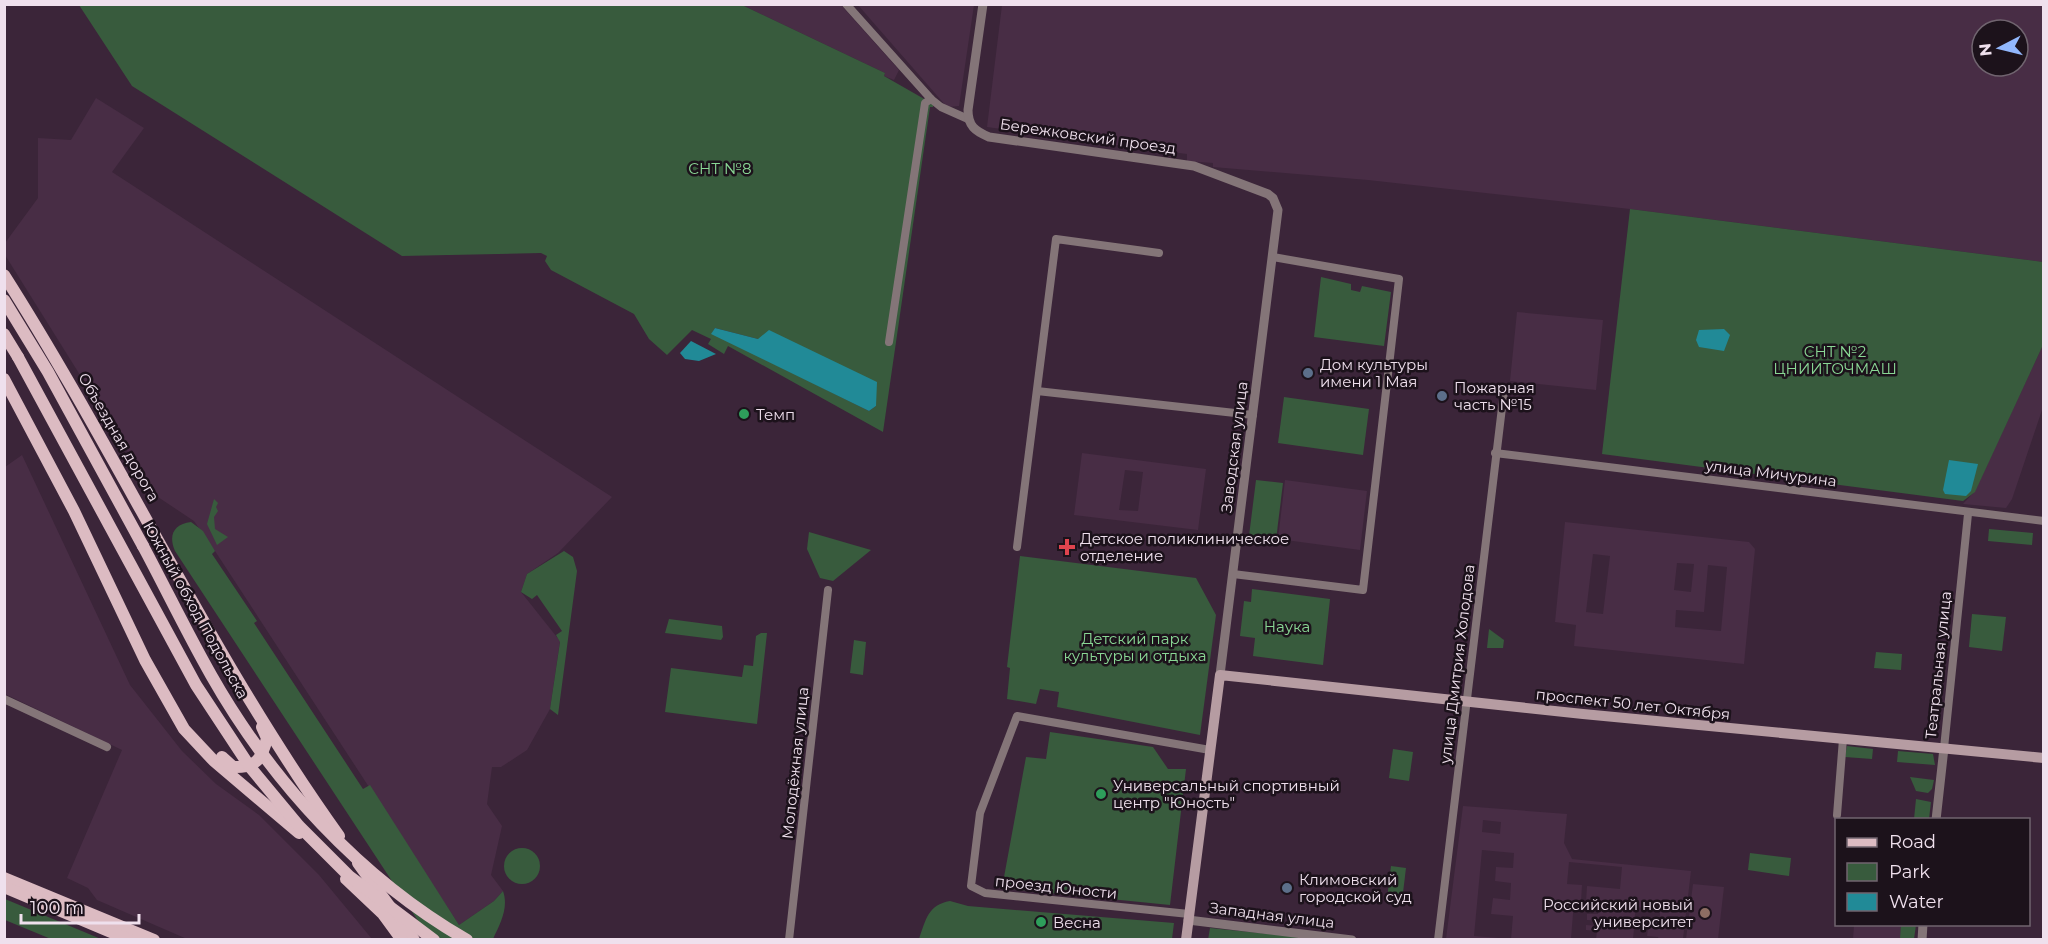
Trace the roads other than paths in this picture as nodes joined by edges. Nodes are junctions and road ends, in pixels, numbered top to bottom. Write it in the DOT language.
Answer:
graph roads {
  1 [pos="846,4"];
  2 [pos="983,4"];
  3 [pos="931,99"];
  4 [pos="968,119"];
  5 [pos="1183,165"];
  6 [pos="1159,253"];
  7 [pos="1273,256"];
  8 [pos="4,275"];
  9 [pos="4,300"];
  10 [pos="4,334"];
  11 [pos="889,342"];
  12 [pos="4,379"];
  13 [pos="1504,391"];
  14 [pos="1038,392"];
  15 [pos="1253,415"];
  16 [pos="1495,453"];
  17 [pos="1968,514"];
  18 [pos="2043,521"];
  19 [pos="1017,548"];
  20 [pos="1233,574"];
  21 [pos="828,590"];
  22 [pos="145,660"];
  23 [pos="1220,675"];
  24 [pos="240,683"];
  25 [pos="4,699"];
  26 [pos="1467,702"];
  27 [pos="1843,739"];
  28 [pos="107,747"];
  29 [pos="1944,748"];
  30 [pos="1210,750"];
  31 [pos="2043,758"];
  32 [pos="1838,815"];
  33 [pos="1936,818"];
  34 [pos="4,878"];
  35 [pos="4,887"];
  36 [pos="1189,917"];
  37 [pos="130,939"];
  38 [pos="154,939"];
  39 [pos="402,939"];
  40 [pos="414,939"];
  41 [pos="434,939"];
  42 [pos="467,939"];
  43 [pos="789,939"];
  44 [pos="1186,939"];
  45 [pos="1352,939"];
  46 [pos="1438,939"];
  1 -- 3 [label="street"];
  2 -- 4 [label="street"];
  3 -- 4 [label="street"];
  3 -- 11 [label="street"];
  4 -- 5 [label="street, Бережковский проезд"];
  5 -- 7 [label="street, Заводская улица"];
  6 -- 14 [label="street"];
  7 -- 15 [label="street, Заводская улица"];
  7 -- 20 [label="street"];
  8 -- 24 [label="main road, Объездная дорога"];
  9 -- 42 [label="main road, Южный обход Подольска, bridge"];
  10 -- 41 [label="main road, bridge"];
  12 -- 22 [label="main road"];
  13 -- 16 [label="street, улица Дмитрия Холодова"];
  14 -- 15 [label="street"];
  14 -- 19 [label="street"];
  15 -- 20 [label="street, Заводская улица"];
  16 -- 17 [label="street, улица Мичурина"];
  16 -- 26 [label="street, улица Дмитрия Холодова"];
  17 -- 18 [label="street, улица Мичурина"];
  17 -- 29 [label="street, Театральная улица"];
  20 -- 23 [label="street, Заводская улица"];
  21 -- 43 [label="street, Молодёжная улица"];
  22 -- 24 [label="main road"];
  22 -- 39 [label="main road"];
  23 -- 26 [label="main road, проспект 50 лет Октября"];
  23 -- 30 [label="main road, Заводская улица"];
  24 -- 40 [label="main road, Объездная дорога"];
  25 -- 28 [label="street"];
  26 -- 27 [label="main road, проспект 50 лет Октября"];
  26 -- 46 [label="street, улица Дмитрия Холодова"];
  27 -- 29 [label="main road, проспект 50 лет Октября"];
  27 -- 32 [label="street"];
  29 -- 31 [label="main road, проспект 50 лет Октября"];
  29 -- 33 [label="street, Театральная улица"];
  30 -- 36 [label="main road, Заводская улица"];
  30 -- 36 [label="street, проезд Юности"];
  34 -- 38 [label="main road"];
  35 -- 37 [label="main road"];
  36 -- 44 [label="main road, Заводская улица"];
  36 -- 45 [label="street, Западная улица"];
}
